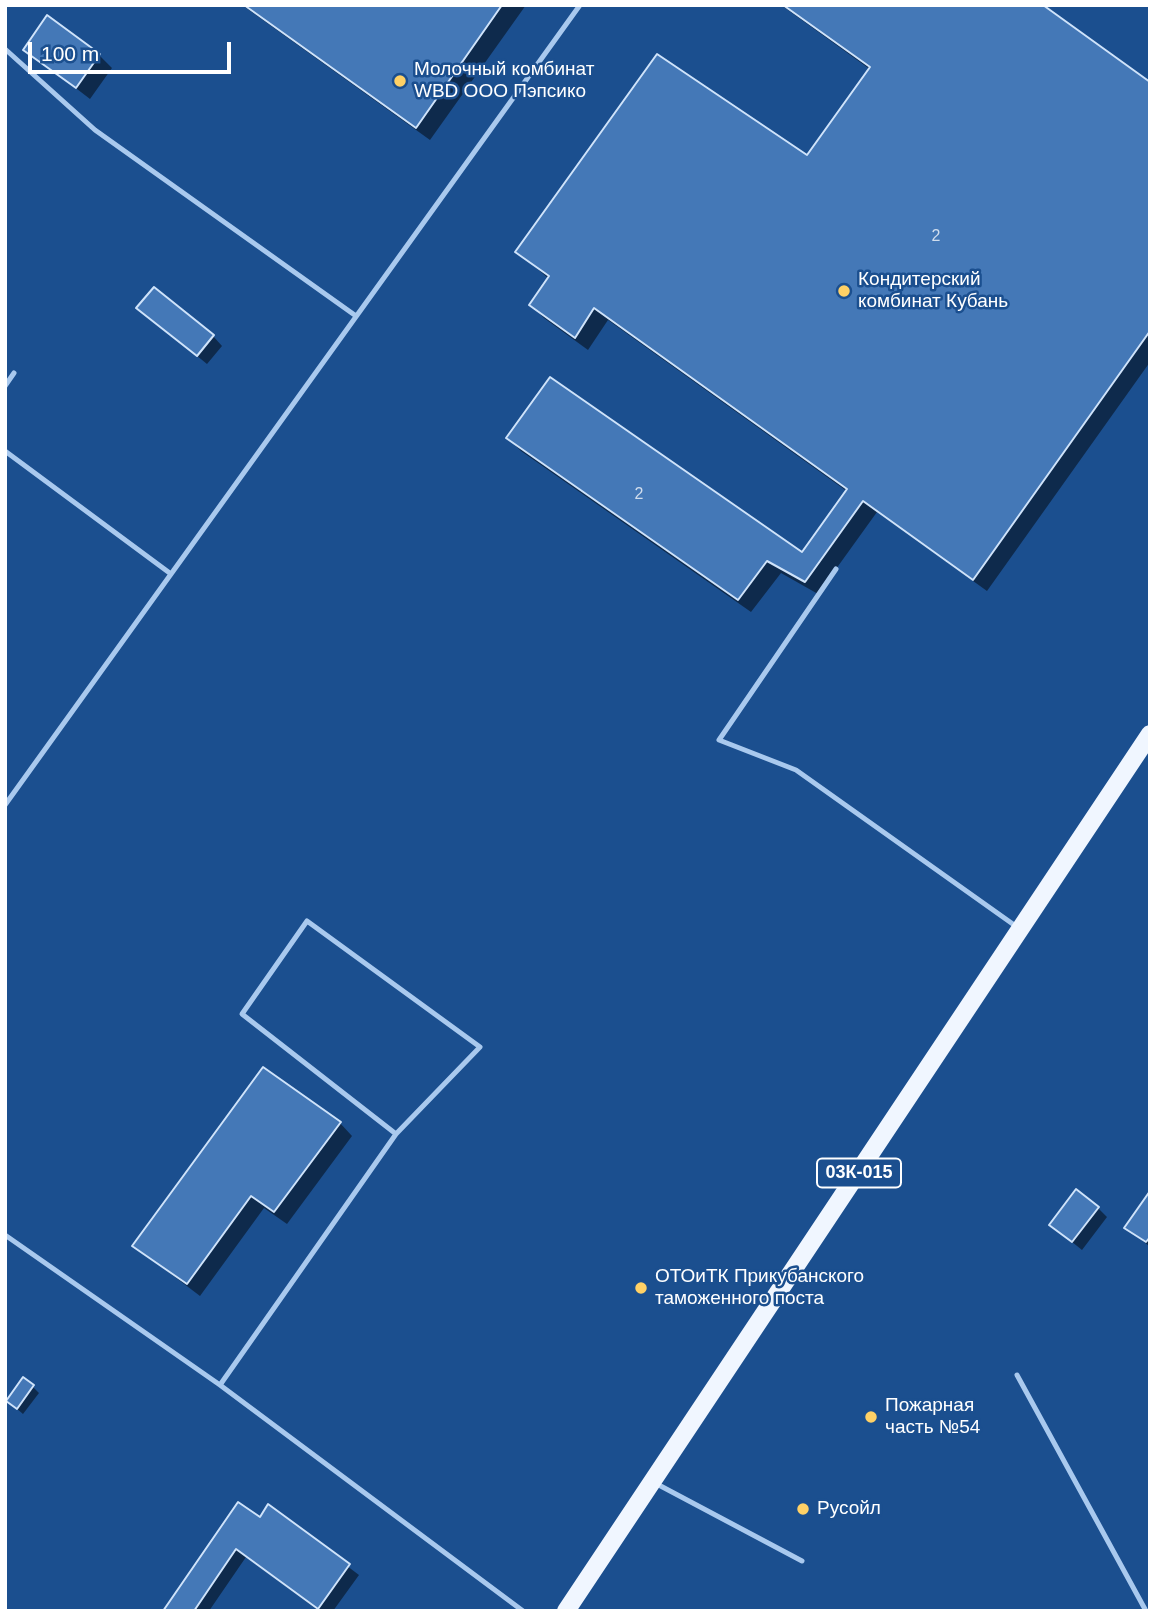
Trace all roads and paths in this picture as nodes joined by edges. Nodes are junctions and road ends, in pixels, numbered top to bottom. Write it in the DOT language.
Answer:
graph roads {
  1 [pos="580,5"];
  2 [pos="5,49"];
  3 [pos="356,316"];
  4 [pos="14,373"];
  5 [pos="5,386"];
  6 [pos="5,451"];
  7 [pos="836,569"];
  8 [pos="171,574"];
  9 [pos="1150,734"];
  10 [pos="5,805"];
  11 [pos="1021,930"];
  12 [pos="396,1134"];
  13 [pos="5,1235"];
  14 [pos="1017,1375"];
  15 [pos="220,1385"];
  16 [pos="653,1481"];
  17 [pos="802,1561"];
  18 [pos="523,1611"];
  19 [pos="566,1611"];
  20 [pos="1146,1611"];
  1 -- 3 [label="lane"];
  2 -- 3 [label="lane"];
  3 -- 8 [label="lane"];
  4 -- 5 [label="lane"];
  6 -- 8 [label="lane"];
  7 -- 11 [label="lane"];
  8 -- 10 [label="lane"];
  9 -- 11 [label="main road, 03К-015"];
  11 -- 16 [label="main road, 03К-015"];
  12 -- 12 [label="lane"];
  12 -- 15 [label="lane"];
  13 -- 15 [label="lane"];
  14 -- 20 [label="lane"];
  15 -- 18 [label="lane"];
  16 -- 17 [label="lane"];
  16 -- 19 [label="main road, 03К-015"];
}
